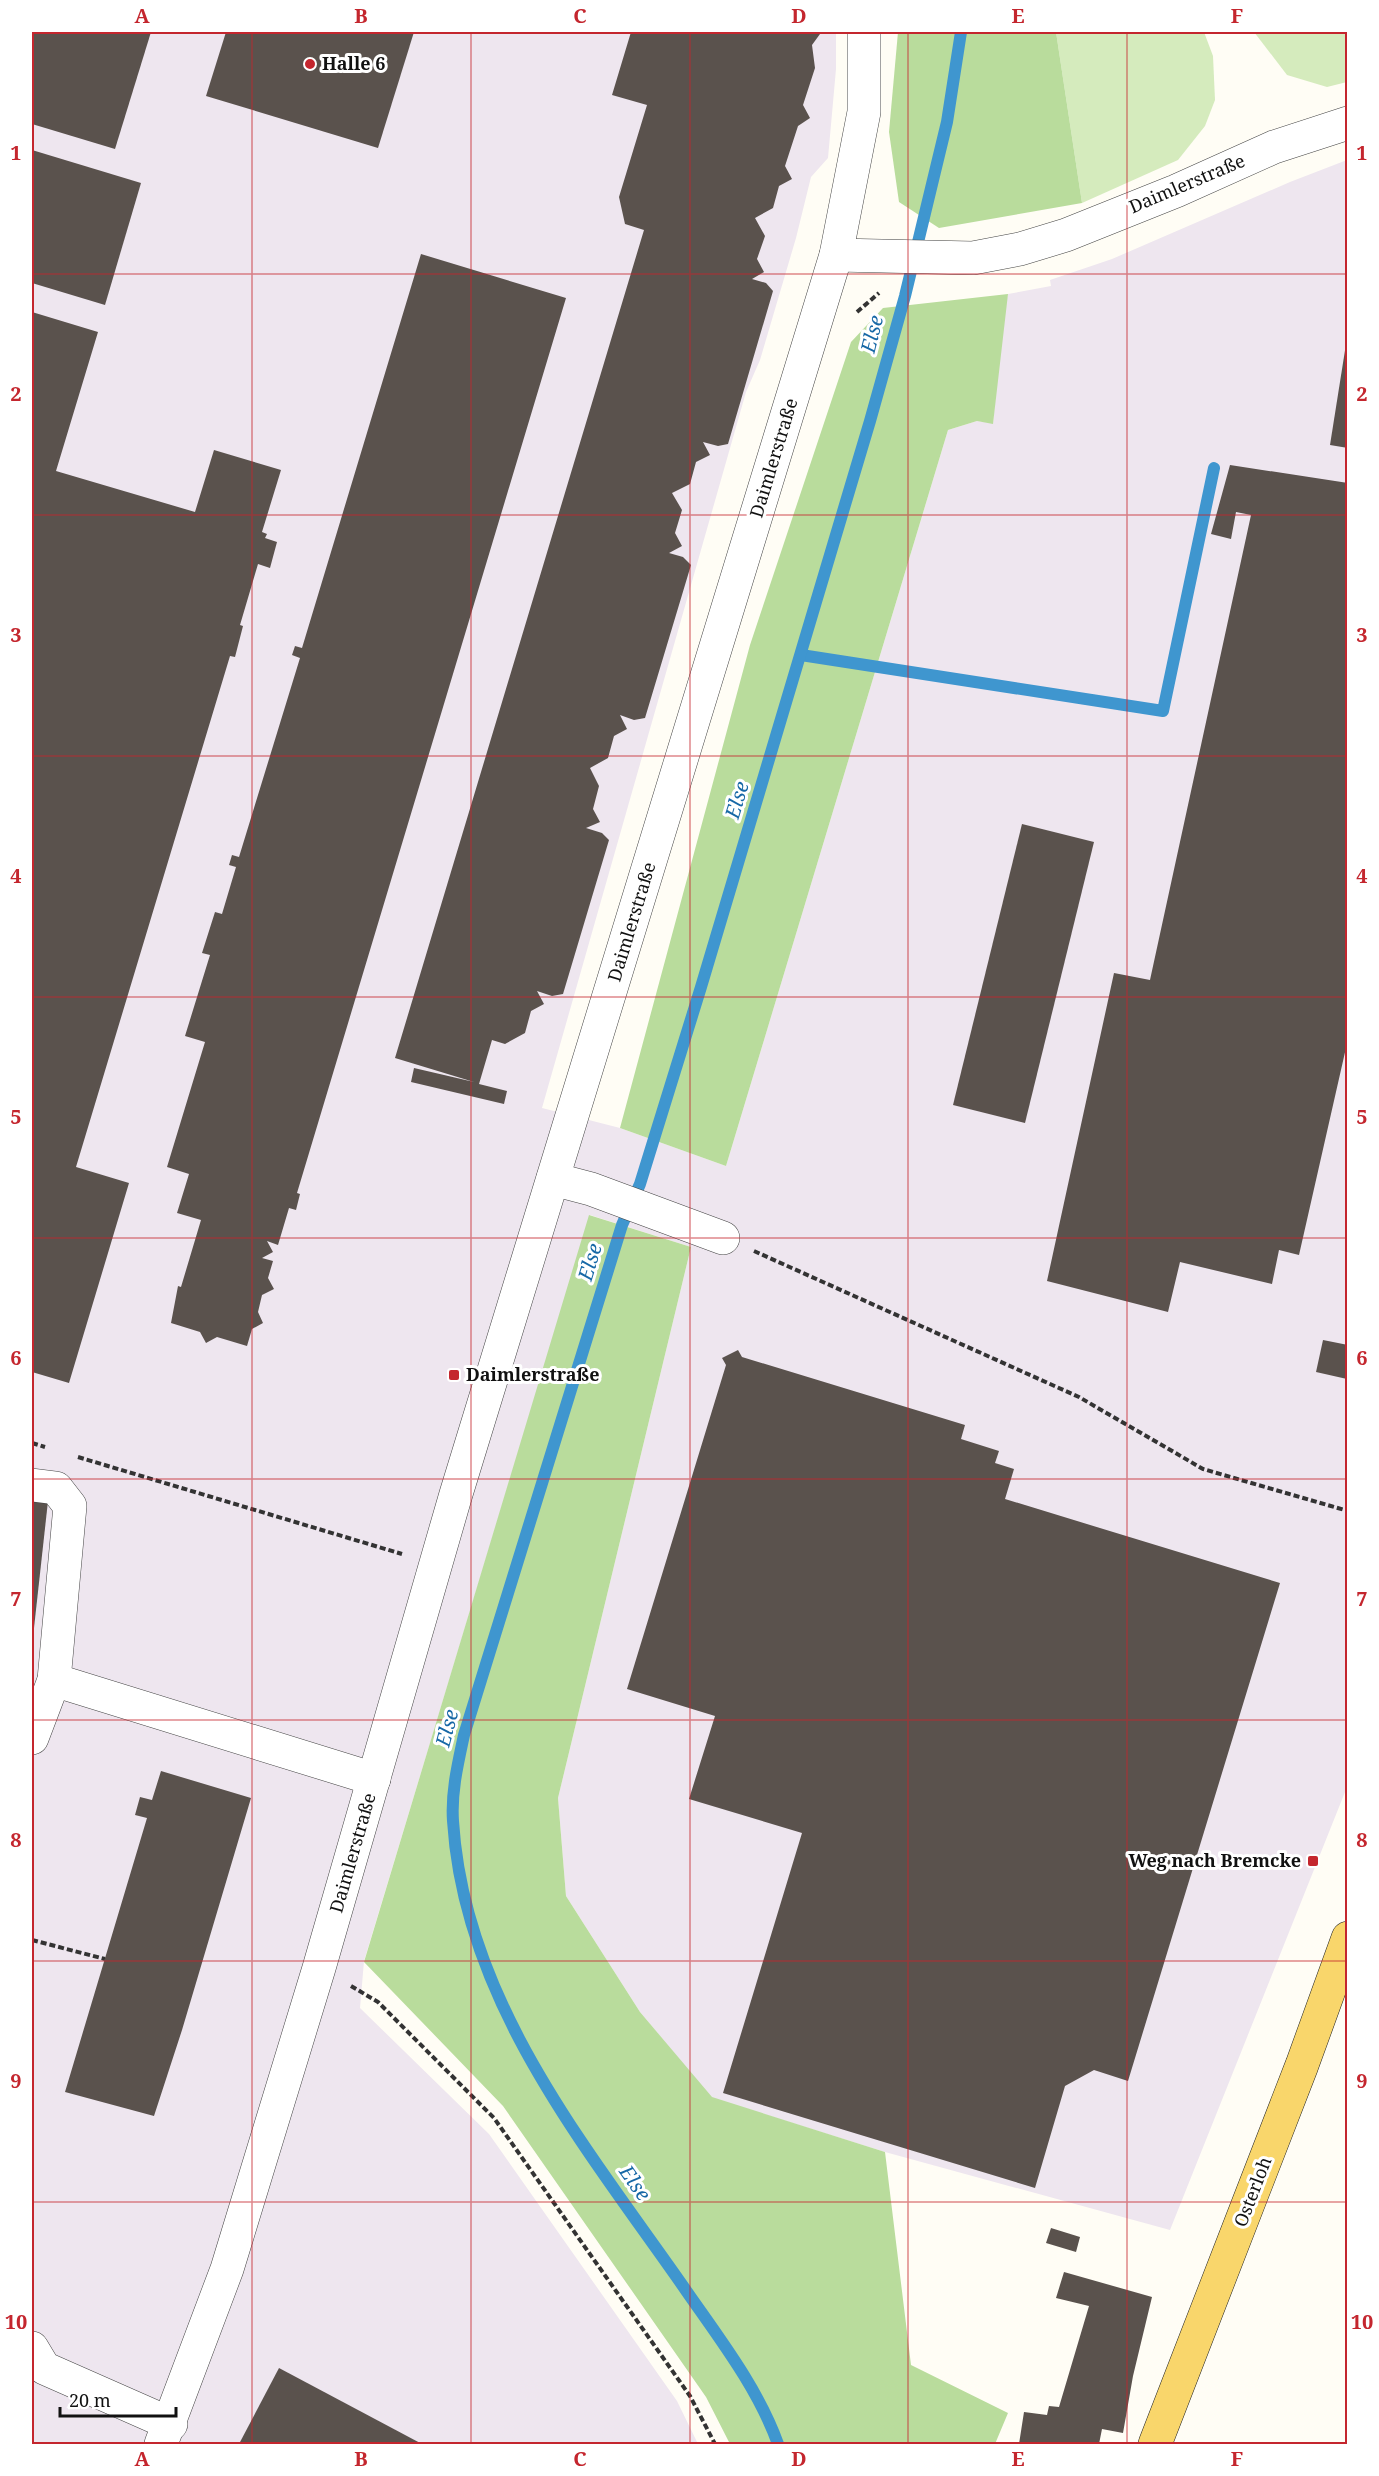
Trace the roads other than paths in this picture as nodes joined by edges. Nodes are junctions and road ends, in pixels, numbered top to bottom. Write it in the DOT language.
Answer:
graph roads {
  1 [pos="864,32"];
  2 [pos="1347,123"];
  3 [pos="836,255"];
  4 [pos="553,1179"];
  5 [pos="723,1238"];
  6 [pos="32,1485"];
  7 [pos="54,1680"];
  8 [pos="32,1738"];
  9 [pos="374,1779"];
  10 [pos="1347,1938"];
  11 [pos="32,2348"];
  12 [pos="166,2434"];
  13 [pos="1155,2445"];
  1 -- 3 [label="street"];
  2 -- 3 [label="street, Daimlerstraße"];
  3 -- 4 [label="street, Daimlerstraße"];
  4 -- 5 [label="street"];
  4 -- 9 [label="street, Daimlerstraße"];
  6 -- 7 [label="street"];
  7 -- 8 [label="street"];
  7 -- 9 [label="street"];
  9 -- 12 [label="street, Daimlerstraße"];
  10 -- 13 [label="main road, Osterloh"];
  11 -- 12 [label="street"];
}
